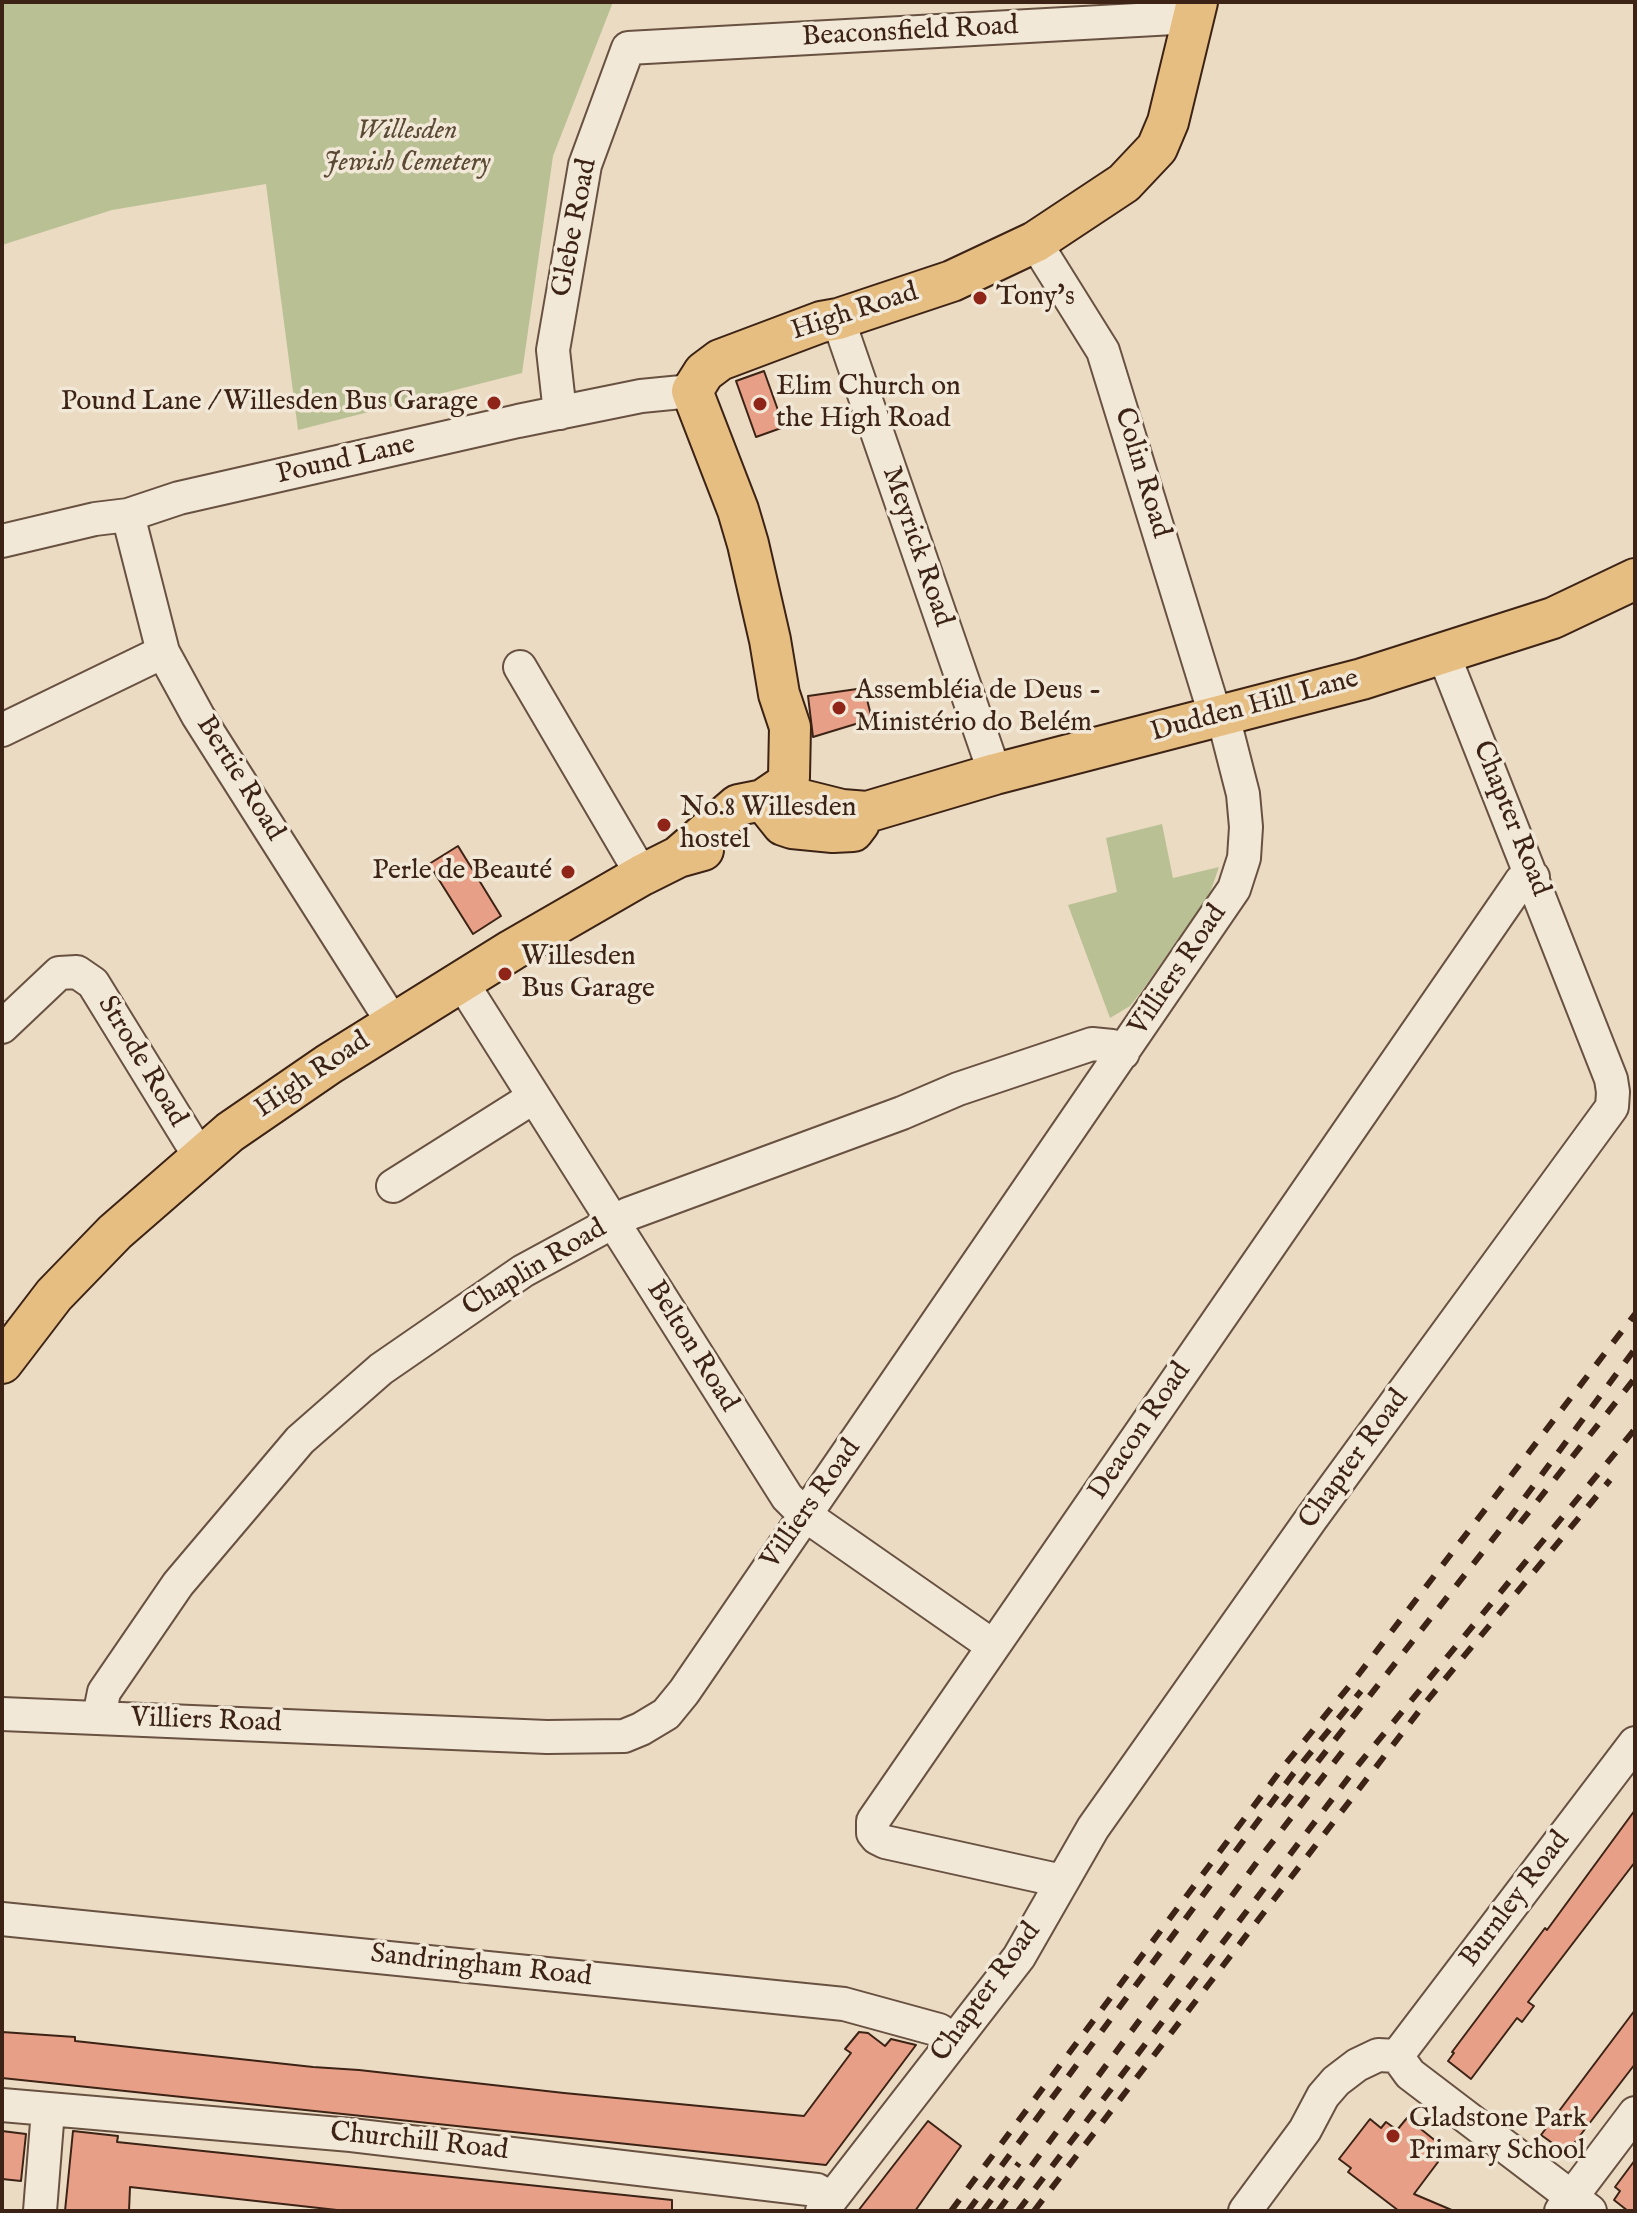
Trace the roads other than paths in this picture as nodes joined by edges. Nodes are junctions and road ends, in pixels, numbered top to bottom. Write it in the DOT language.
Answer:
graph roads {
  1 [pos="1195,10"];
  2 [pos="628,48"];
  3 [pos="1035,242"];
  4 [pos="838,319"];
  5 [pos="692,391"];
  6 [pos="560,413"];
  7 [pos="128,515"];
  8 [pos="2,541"];
  9 [pos="1635,579"];
  10 [pos="163,652"];
  11 [pos="1443,653"];
  12 [pos="520,667"];
  13 [pos="1220,717"];
  14 [pos="2,730"];
  15 [pos="995,774"];
  16 [pos="763,800"];
  17 [pos="642,875"];
  18 [pos="1533,877"];
  19 [pos="461,981"];
  20 [pos="393,1023"];
  21 [pos="2,1027"];
  22 [pos="1123,1053"];
  23 [pos="534,1097"];
  24 [pos="200,1157"];
  25 [pos="393,1186"];
  26 [pos="613,1223"];
  27 [pos="8,1340"];
  28 [pos="805,1515"];
  29 [pos="993,1646"];
  30 [pos="2,1714"];
  31 [pos="99,1717"];
  32 [pos="1635,1743"];
  33 [pos="1062,1881"];
  34 [pos="2,1919"];
  35 [pos="954,2041"];
  36 [pos="1397,2056"];
  37 [pos="2,2105"];
  38 [pos="48,2110"];
  39 [pos="1635,2113"];
  40 [pos="827,2204"];
  41 [pos="1574,2206"];
  42 [pos="40,2211"];
  43 [pos="1245,2211"];
  1 -- 2 [label="street, Beaconsfield Road"];
  1 -- 3 [label="main road, High Road"];
  2 -- 6 [label="street, Glebe Road"];
  3 -- 4 [label="main road, High Road"];
  3 -- 13 [label="street, Colin Road"];
  4 -- 5 [label="main road, High Road"];
  4 -- 15 [label="street, Meyrick Road"];
  5 -- 6 [label="street, Pound Lane"];
  5 -- 16 [label="main road, High Road"];
  6 -- 7 [label="street, Pound Lane"];
  7 -- 8 [label="street, Pound Lane"];
  7 -- 10 [label="street, Bertie Road"];
  9 -- 11 [label="main road, Dudden Hill Lane"];
  10 -- 14 [label="street"];
  10 -- 20 [label="street, Bertie Road"];
  11 -- 13 [label="main road, Dudden Hill Lane"];
  11 -- 18 [label="street, Chapter Road"];
  12 -- 17 [label="street"];
  13 -- 15 [label="main road, Dudden Hill Lane"];
  13 -- 22 [label="street, Villiers Road"];
  15 -- 16 [label="main road, Dudden Hill Lane"];
  16 -- 17 [label="main road, High Road"];
  17 -- 19 [label="main road, High Road"];
  18 -- 29 [label="street, Deacon Road"];
  18 -- 33 [label="street, Chapter Road"];
  19 -- 20 [label="main road, High Road"];
  19 -- 23 [label="street, Belton Road"];
  20 -- 24 [label="main road, High Road"];
  21 -- 24 [label="street, Strode Road"];
  22 -- 26 [label="street, Chaplin Road"];
  22 -- 28 [label="street, Villiers Road"];
  23 -- 25 [label="street"];
  23 -- 26 [label="street, Belton Road"];
  24 -- 27 [label="main road, High Road"];
  26 -- 28 [label="street, Belton Road"];
  26 -- 31 [label="street, Chaplin Road"];
  28 -- 29 [label="street, Belton Road"];
  28 -- 31 [label="street, Villiers Road"];
  29 -- 33 [label="street, Deacon Road"];
  30 -- 31 [label="street, Villiers Road"];
  32 -- 36 [label="street, Burnley Road"];
  33 -- 35 [label="street, Chapter Road"];
  34 -- 35 [label="street, Sandringham Road"];
  35 -- 40 [label="street, Chapter Road"];
  36 -- 41 [label="street"];
  36 -- 43 [label="street"];
  37 -- 38 [label="street, Churchill Road"];
  38 -- 40 [label="street, Churchill Road"];
  38 -- 42 [label="street"];
  39 -- 41 [label="street"];
}
